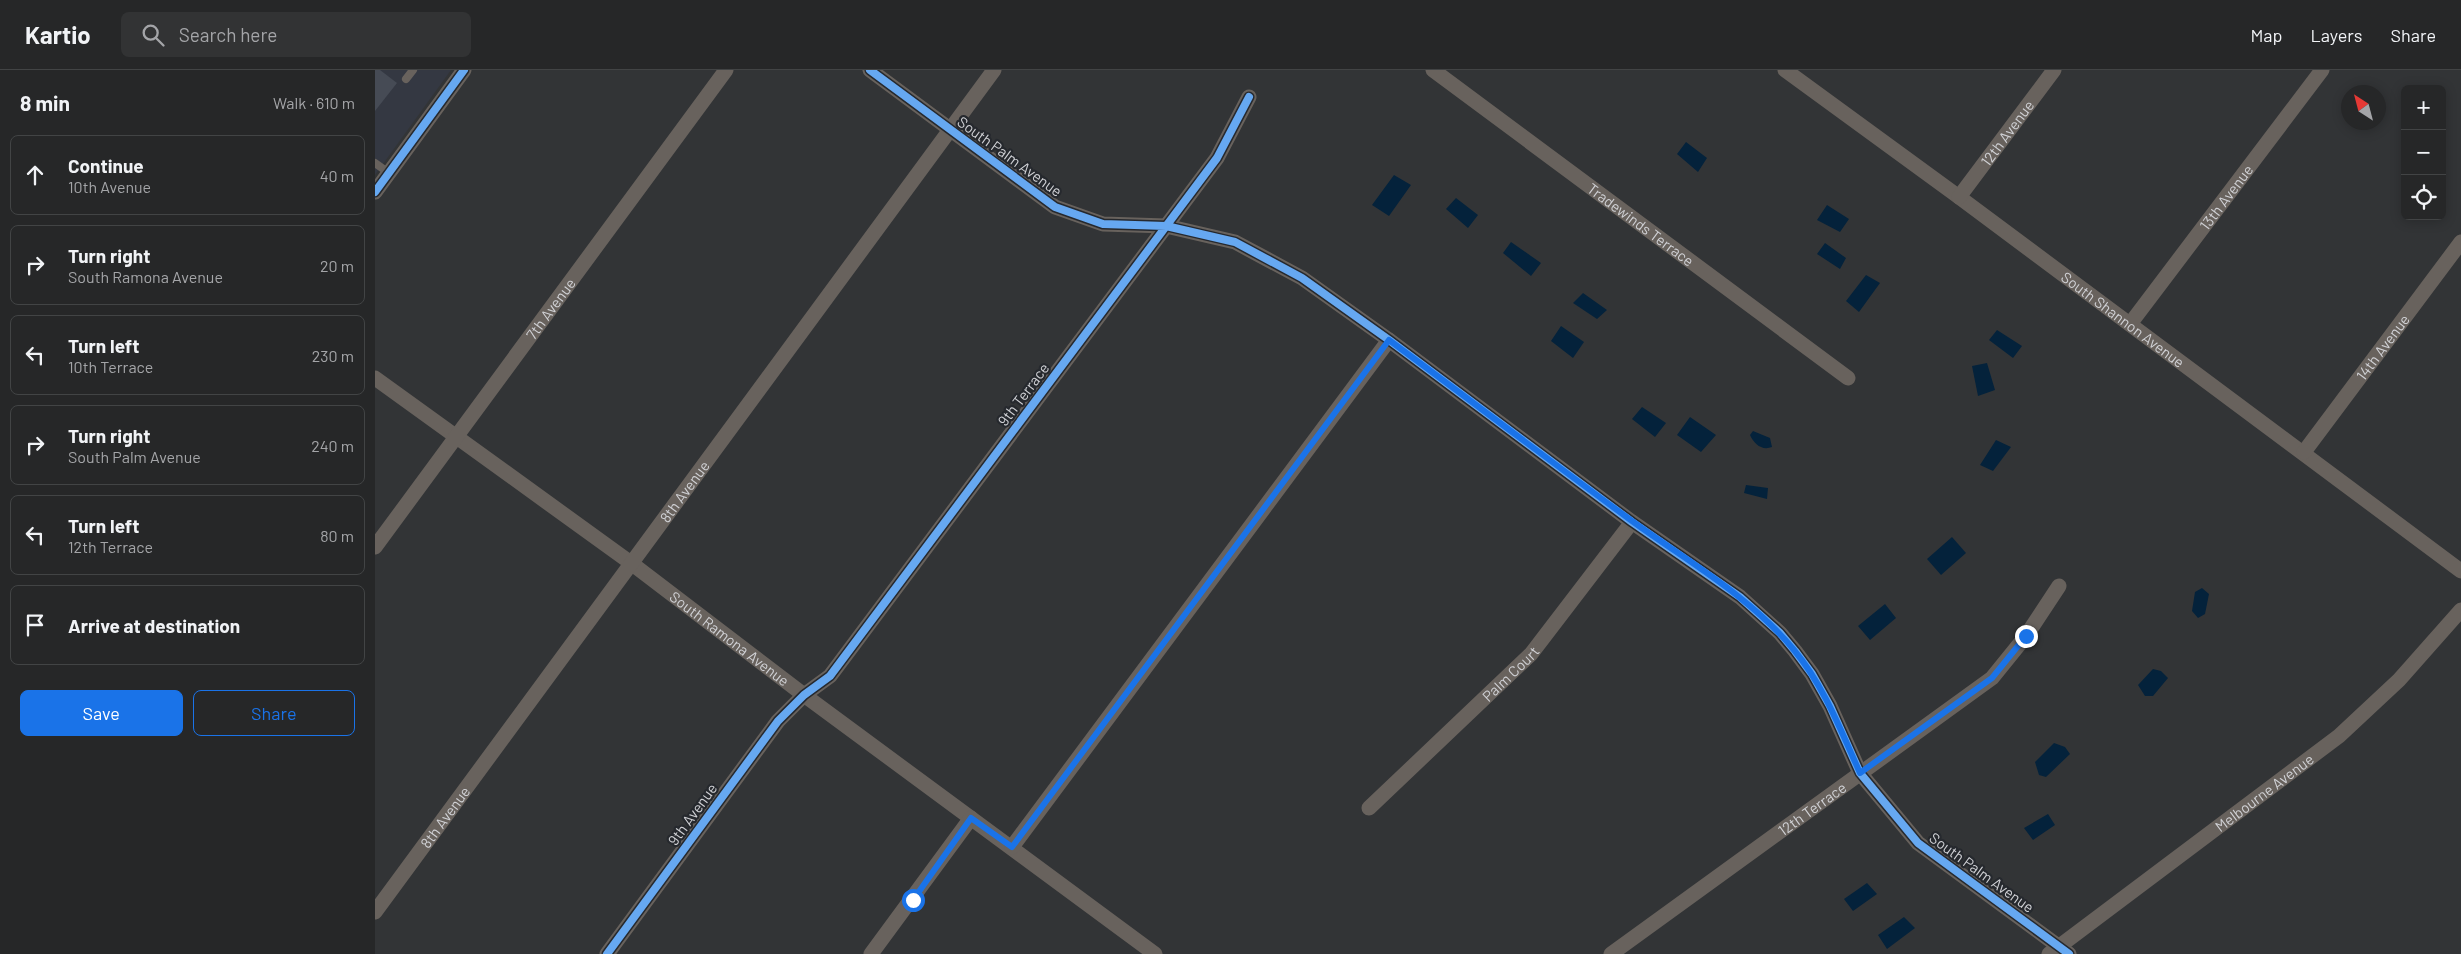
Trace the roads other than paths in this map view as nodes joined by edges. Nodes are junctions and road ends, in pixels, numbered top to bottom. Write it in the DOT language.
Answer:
graph roads {
  1 [pos="413,70"];
  2 [pos="464,70"];
  3 [pos="725,70"];
  4 [pos="870,70"];
  5 [pos="994,70"];
  6 [pos="1433,70"];
  7 [pos="2054,70"];
  8 [pos="2322,70"];
  9 [pos="1788,71"];
  10 [pos="406,79"];
  11 [pos="1249,97"];
  12 [pos="951,129"];
  13 [pos="375,163"];
  14 [pos="389,173"];
  15 [pos="375,192"];
  16 [pos="1959,197"];
  17 [pos="1166,226"];
  18 [pos="2461,242"];
  19 [pos="2130,324"];
  20 [pos="1389,340"];
  21 [pos="375,378"];
  22 [pos="1849,378"];
  23 [pos="456,438"];
  24 [pos="2304,452"];
  25 [pos="1633,522"];
  26 [pos="375,547"];
  27 [pos="631,563"];
  28 [pos="2461,571"];
  29 [pos="2059,586"];
  30 [pos="2461,610"];
  31 [pos="804,695"];
  32 [pos="1860,773"];
  33 [pos="1369,808"];
  34 [pos="971,818"];
  35 [pos="1012,847"];
  36 [pos="375,912"];
  37 [pos="2059,951"];
  38 [pos="1148,952"];
  39 [pos="607,954"];
  40 [pos="871,954"];
  41 [pos="1611,954"];
  1 -- 10 [label="lane"];
  2 -- 14 [label="street"];
  3 -- 23 [label="street, 7th Avenue"];
  4 -- 12 [label="street, South Palm Avenue"];
  5 -- 12 [label="street, 8th Avenue"];
  6 -- 22 [label="street, Tradewinds Terrace"];
  7 -- 16 [label="street, 12th Avenue"];
  8 -- 19 [label="street, 13th Avenue"];
  9 -- 16 [label="street, South Shannon Avenue"];
  11 -- 17 [label="street, 9th Terrace"];
  12 -- 17 [label="street, South Palm Avenue"];
  12 -- 27 [label="street, 8th Avenue"];
  13 -- 14 [label="lane"];
  14 -- 15 [label="street"];
  16 -- 19 [label="street, South Shannon Avenue"];
  17 -- 20 [label="street, South Palm Avenue"];
  17 -- 31 [label="street, 9th Terrace"];
  18 -- 24 [label="street, 14th Avenue"];
  19 -- 24 [label="street, South Shannon Avenue"];
  20 -- 25 [label="street, South Palm Avenue"];
  20 -- 35 [label="street"];
  21 -- 23 [label="street, South Ramona Avenue"];
  23 -- 26 [label="street, 7th Avenue"];
  23 -- 27 [label="street, South Ramona Avenue"];
  24 -- 28 [label="street, South Shannon Avenue"];
  25 -- 32 [label="street, South Palm Avenue"];
  25 -- 33 [label="street, Palm Court"];
  27 -- 31 [label="street, South Ramona Avenue"];
  27 -- 36 [label="street, 8th Avenue"];
  29 -- 32 [label="street, 12th Terrace"];
  30 -- 37 [label="street, Melbourne Avenue"];
  31 -- 34 [label="street, South Ramona Avenue"];
  31 -- 39 [label="street, 9th Avenue"];
  32 -- 37 [label="street, South Palm Avenue"];
  32 -- 41 [label="street, 12th Terrace"];
  34 -- 35 [label="street, South Ramona Avenue"];
  34 -- 40 [label="street"];
  35 -- 38 [label="street, South Ramona Avenue"];
}
